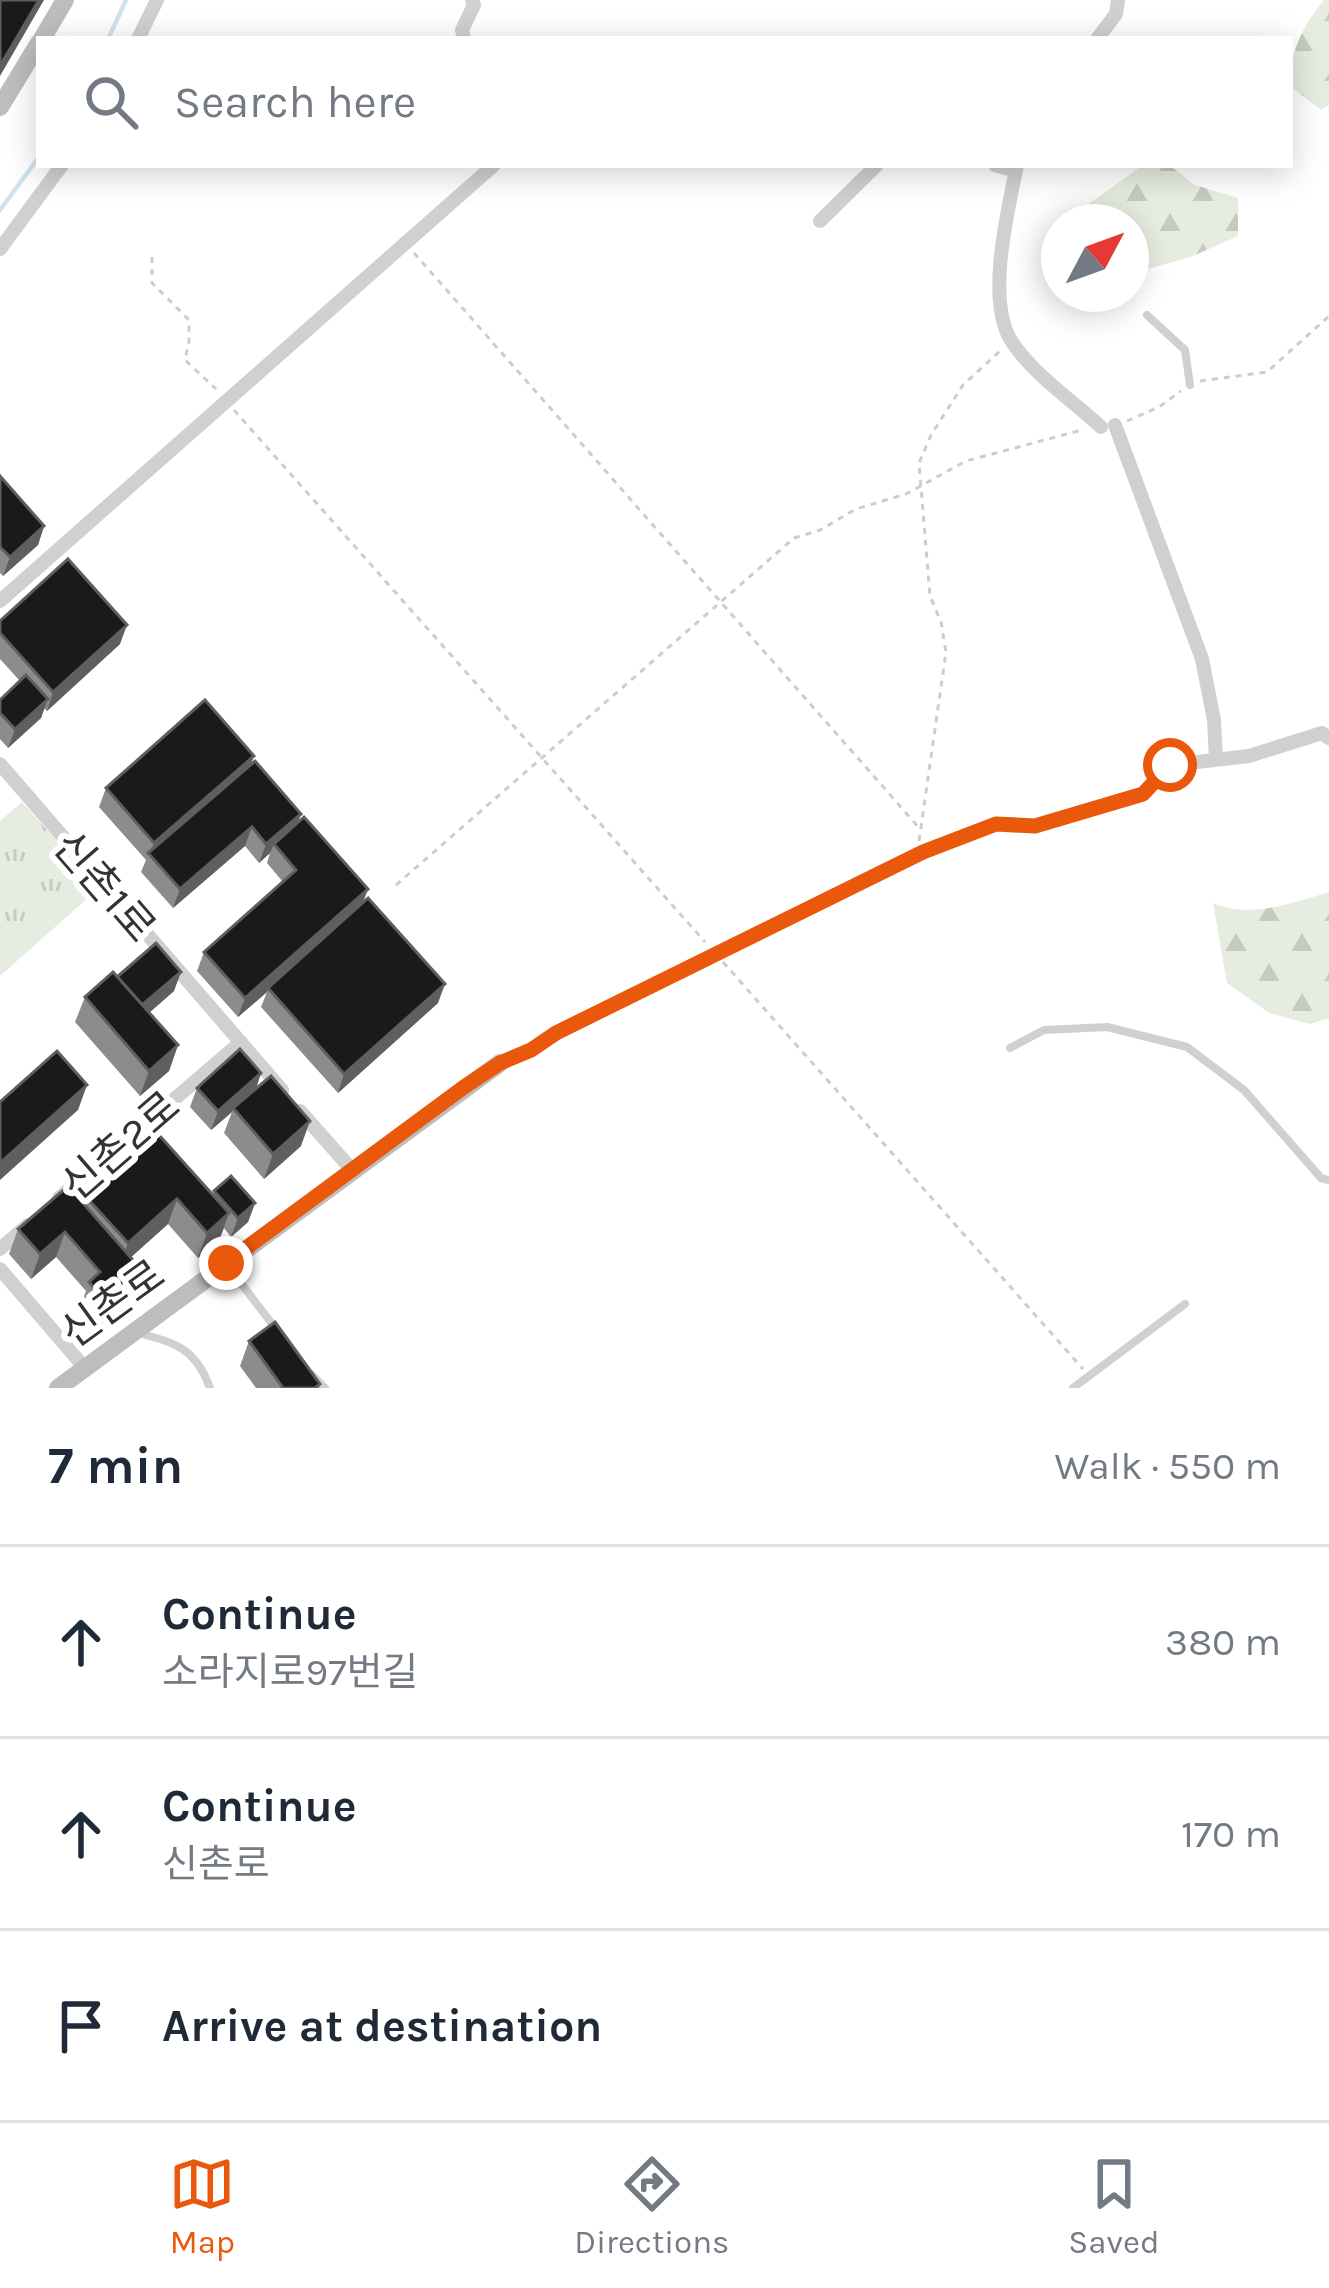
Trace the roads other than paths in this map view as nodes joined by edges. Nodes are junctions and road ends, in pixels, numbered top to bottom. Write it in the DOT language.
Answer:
graph roads {
  1 [pos="65,0"];
  2 [pos="157,0"];
  3 [pos="472,0"];
  4 [pos="1118,0"];
  5 [pos="43,36"];
  6 [pos="139,36"];
  7 [pos="463,36"];
  8 [pos="1099,36"];
  9 [pos="36,48"];
  10 [pos="0,107"];
  11 [pos="60,168"];
  12 [pos="491,168"];
  13 [pos="874,168"];
  14 [pos="1017,168"];
  15 [pos="820,221"];
  16 [pos="0,249"];
  17 [pos="1147,315"];
  18 [pos="1190,385"];
  19 [pos="0,601"];
  20 [pos="1329,738"];
  21 [pos="1216,759"];
  22 [pos="0,764"];
  23 [pos="241,1042"];
  24 [pos="1010,1048"];
  25 [pos="500,1063"];
  26 [pos="352,1170"];
  27 [pos="1329,1180"];
  28 [pos="52,1204"];
  29 [pos="34,1219"];
  30 [pos="0,1249"];
  31 [pos="226,1263"];
  32 [pos="0,1269"];
  33 [pos="1185,1304"];
  34 [pos="276,1330"];
  35 [pos="134,1332"];
  36 [pos="301,1364"];
  37 [pos="85,1368"];
  38 [pos="58,1388"];
  39 [pos="210,1388"];
  40 [pos="325,1388"];
  41 [pos="1073,1388"];
  1 -- 5 [label="street"];
  2 -- 6 [label="street"];
  3 -- 7 [label="street"];
  4 -- 8 [label="street"];
  9 -- 10 [label="street"];
  11 -- 16 [label="street"];
  12 -- 19 [label="street"];
  13 -- 15 [label="street"];
  14 -- 21 [label="street"];
  17 -- 18 [label="lane"];
  20 -- 21 [label="street"];
  21 -- 25 [label="street"];
  22 -- 23 [label="street, 신촌1로"];
  23 -- 26 [label="street, 신촌1로"];
  23 -- 28 [label="street, 신촌2로"];
  24 -- 27 [label="lane"];
  25 -- 26 [label="street, 신촌로"];
  26 -- 31 [label="street, 신촌로"];
  29 -- 30 [label="street, 신촌2로"];
  31 -- 34 [label="lane"];
  31 -- 35 [label="street, 신촌로"];
  32 -- 37 [label="street"];
  33 -- 41 [label="lane"];
  35 -- 37 [label="street, 신촌로"];
  35 -- 39 [label="lane"];
  36 -- 40 [label="lane"];
  37 -- 38 [label="street, 신촌로"];
}
